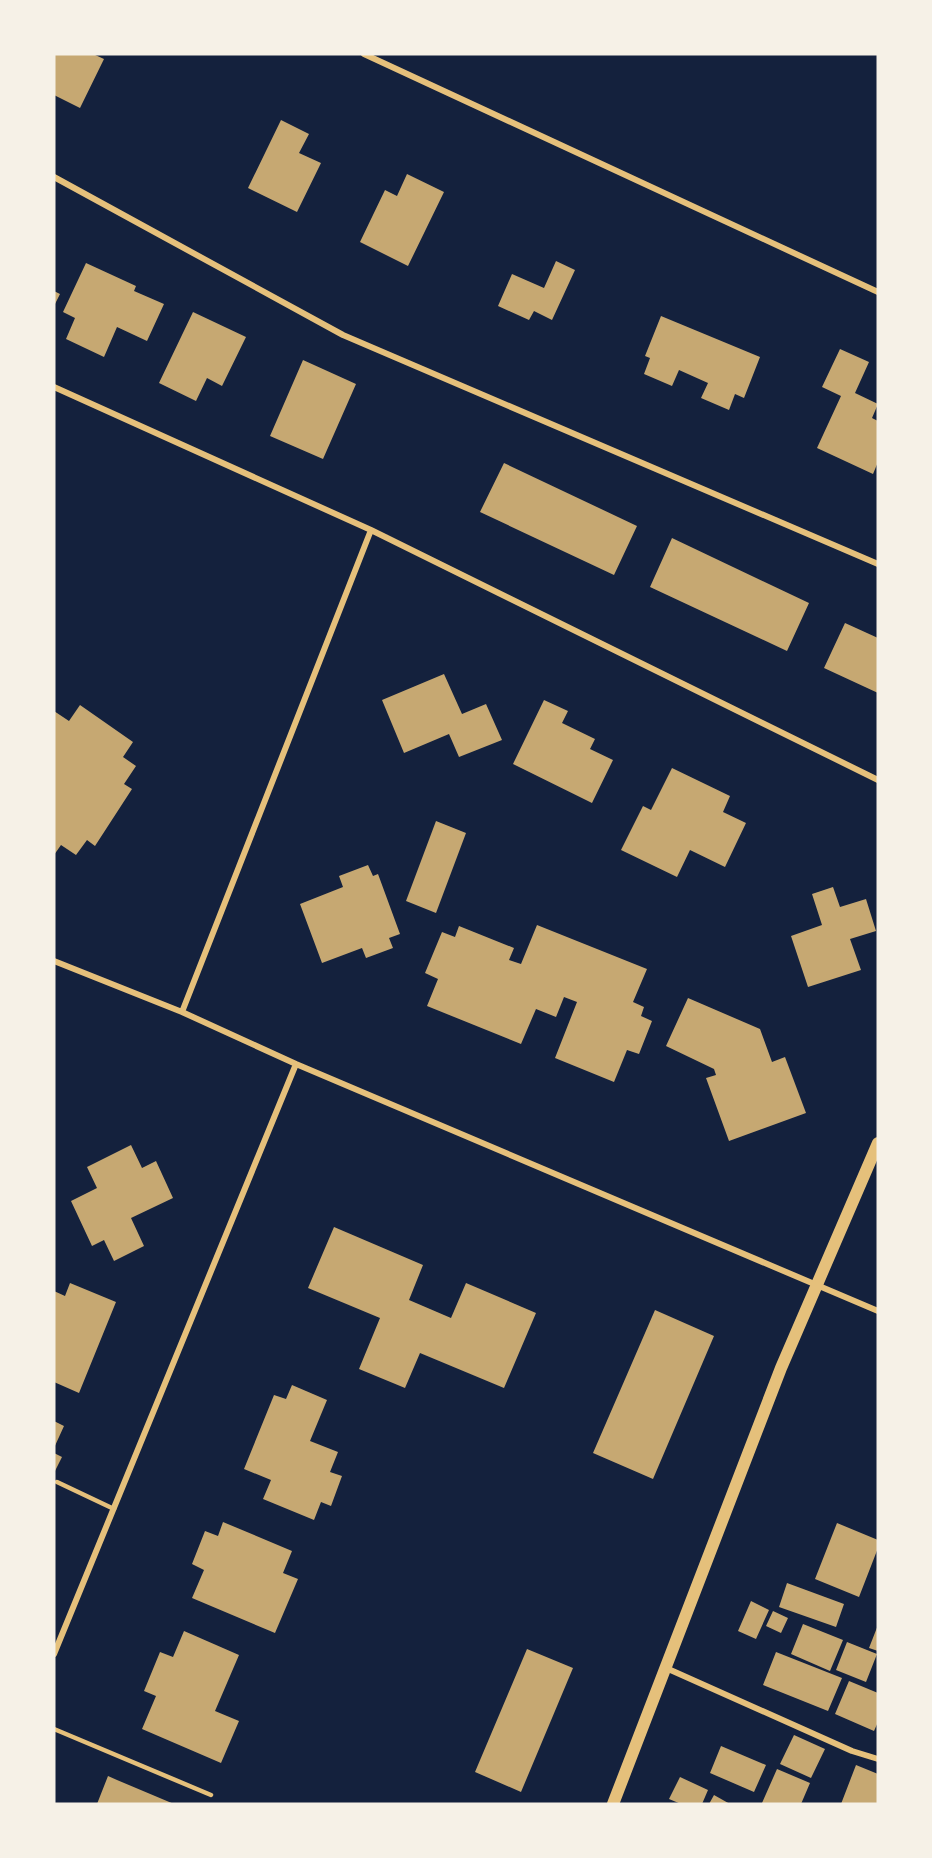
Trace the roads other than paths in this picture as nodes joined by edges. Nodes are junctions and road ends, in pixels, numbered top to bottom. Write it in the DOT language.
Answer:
graph roads {
  1 [pos="364,54"];
  2 [pos="54,177"];
  3 [pos="878,292"];
  4 [pos="54,387"];
  5 [pos="371,530"];
  6 [pos="878,564"];
  7 [pos="878,780"];
  8 [pos="54,961"];
  9 [pos="182,1012"];
  10 [pos="296,1064"];
  11 [pos="878,1143"];
  12 [pos="817,1283"];
  13 [pos="878,1311"];
  14 [pos="57,1482"];
  15 [pos="114,1509"];
  16 [pos="56,1643"];
  17 [pos="54,1654"];
  18 [pos="666,1668"];
  19 [pos="54,1729"];
  20 [pos="878,1759"];
  21 [pos="211,1795"];
  22 [pos="613,1804"];
  1 -- 3 [label="street"];
  2 -- 6 [label="street"];
  4 -- 5 [label="street"];
  5 -- 7 [label="street"];
  5 -- 9 [label="street"];
  8 -- 9 [label="street"];
  9 -- 10 [label="street"];
  10 -- 12 [label="street"];
  10 -- 15 [label="street"];
  11 -- 12 [label="main road"];
  12 -- 13 [label="street"];
  12 -- 18 [label="main road"];
  14 -- 15 [label="lane"];
  15 -- 16 [label="street"];
  16 -- 17 [label="street"];
  18 -- 20 [label="street"];
  18 -- 22 [label="main road"];
  19 -- 21 [label="lane"];
}
